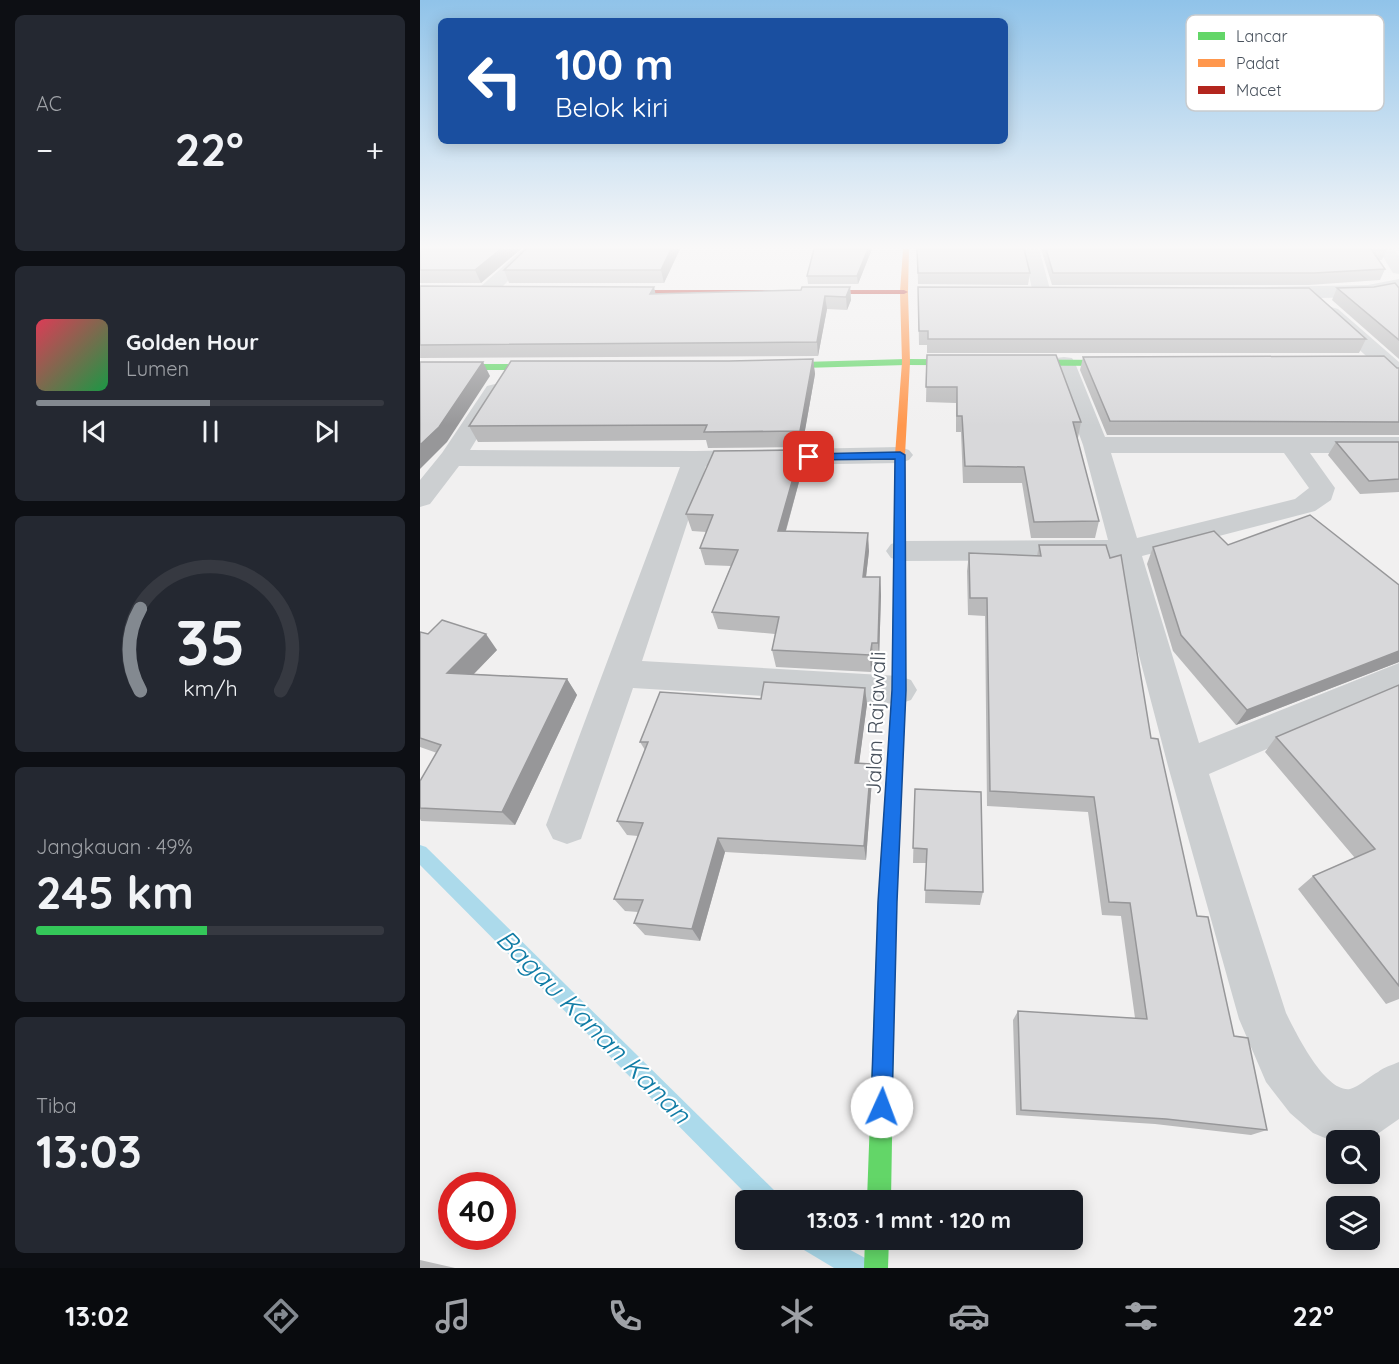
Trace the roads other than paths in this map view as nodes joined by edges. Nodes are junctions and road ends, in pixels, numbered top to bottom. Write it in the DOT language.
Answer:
graph roads {
  1 [pos="904,308"];
  2 [pos="1326,308"];
  3 [pos="1361,361"];
  4 [pos="906,362"];
  5 [pos="1064,363"];
  6 [pos="1135,363"];
  7 [pos="420,367"];
  8 [pos="510,367"];
  9 [pos="568,367"];
  10 [pos="755,367"];
  11 [pos="1392,367"];
  12 [pos="1096,445"];
  13 [pos="1399,445"];
  14 [pos="1292,446"];
  15 [pos="900,455"];
  16 [pos="452,458"];
  17 [pos="696,459"];
  18 [pos="420,498"];
  19 [pos="1124,549"];
  20 [pos="901,551"];
  21 [pos="621,674"];
  22 [pos="1399,677"];
  23 [pos="899,690"];
  24 [pos="1187,766"];
  25 [pos="567,825"];
  26 [pos="1399,1088"];
  27 [pos="879,1190"];
  28 [pos="877,1250"];
  29 [pos="876,1268"];
  1 -- 4 [label="street, Jalan Rajawali"];
  2 -- 11 [label="street"];
  3 -- 11 [label="street"];
  4 -- 5 [label="street"];
  4 -- 10 [label="street"];
  4 -- 15 [label="street, Jalan Rajawali"];
  5 -- 6 [label="street"];
  5 -- 12 [label="street"];
  7 -- 8 [label="street"];
  8 -- 9 [label="street"];
  8 -- 16 [label="street"];
  12 -- 14 [label="street"];
  12 -- 19 [label="street"];
  13 -- 14 [label="street"];
  14 -- 19 [label="street"];
  15 -- 17 [label="street"];
  15 -- 20 [label="street, Jalan Rajawali"];
  16 -- 17 [label="street"];
  16 -- 18 [label="street"];
  17 -- 21 [label="street"];
  19 -- 20 [label="street"];
  19 -- 24 [label="street"];
  20 -- 23 [label="street, Jalan Rajawali"];
  21 -- 23 [label="street"];
  21 -- 25 [label="street"];
  22 -- 24 [label="street"];
  23 -- 27 [label="street, Jalan Rajawali"];
  24 -- 26 [label="street"];
  28 -- 29 [label="street"];
}
